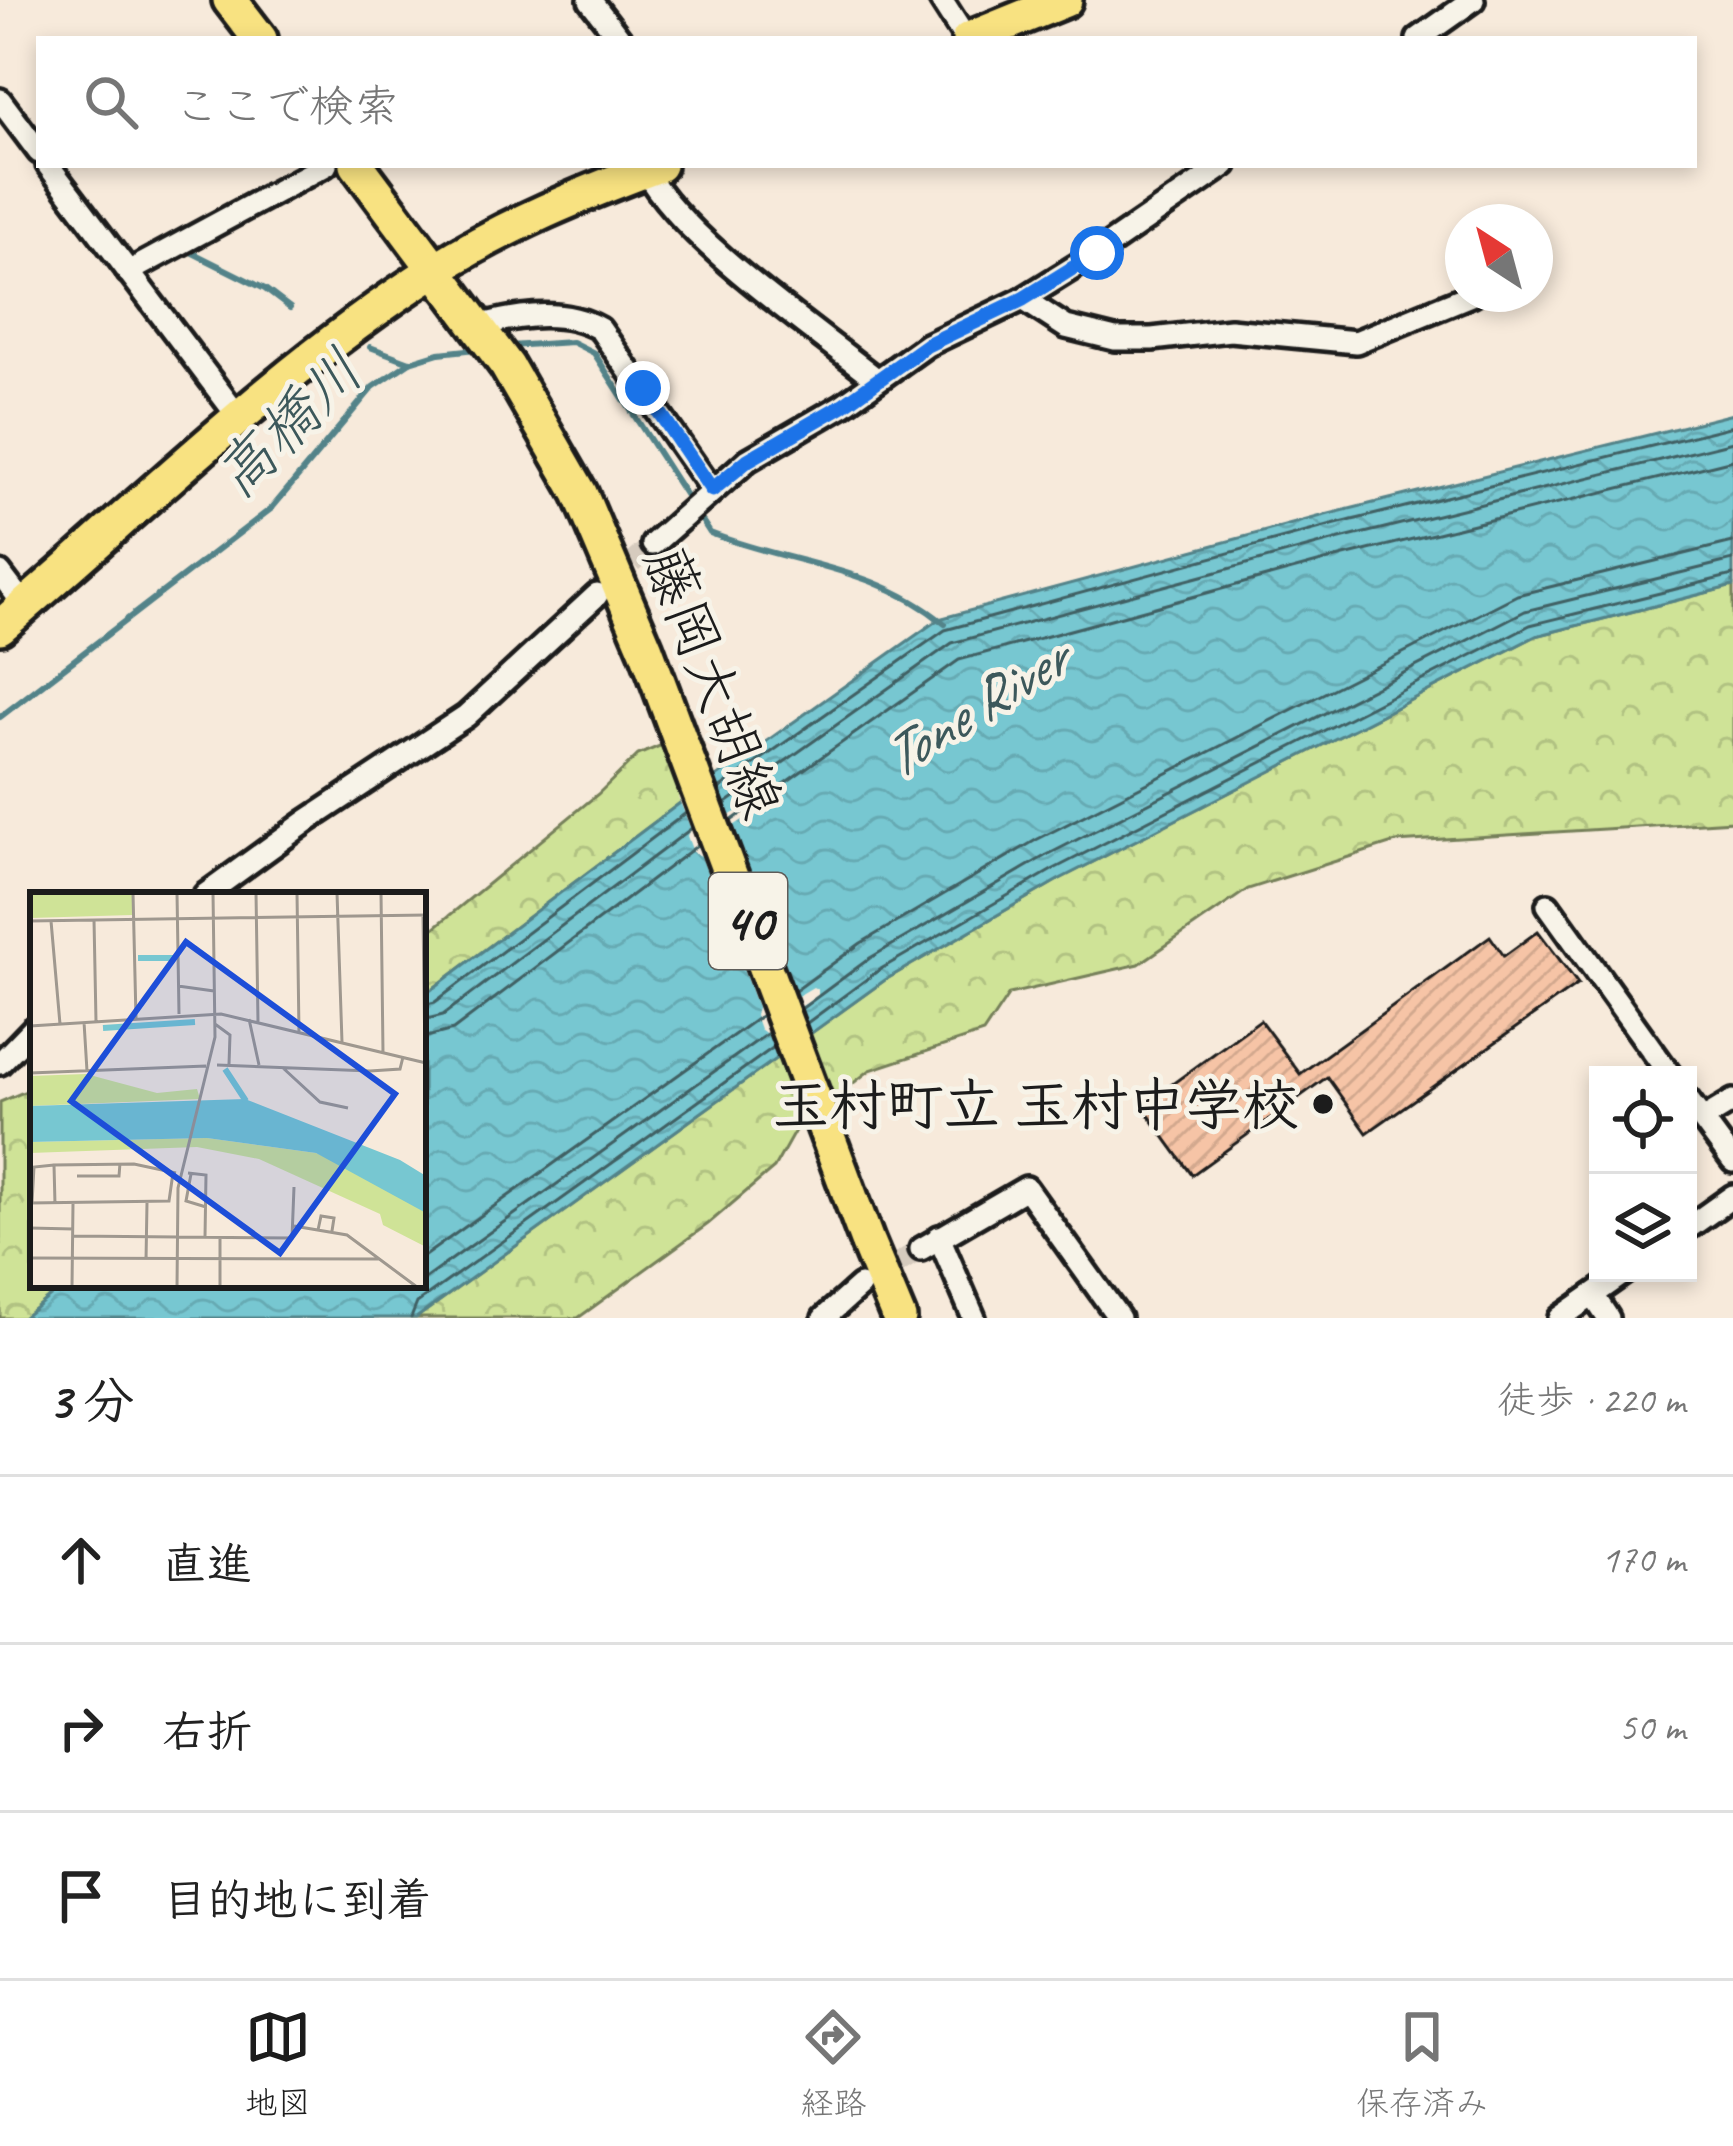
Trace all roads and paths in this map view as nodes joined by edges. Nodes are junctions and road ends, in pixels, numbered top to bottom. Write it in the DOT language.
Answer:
graph roads {
  1 [pos="230,0"];
  2 [pos="590,0"];
  3 [pos="940,0"];
  4 [pos="1065,0"];
  5 [pos="1473,0"];
  6 [pos="258,36"];
  7 [pos="618,36"];
  8 [pos="966,36"];
  9 [pos="975,36"];
  10 [pos="1422,36"];
  11 [pos="0,100"];
  12 [pos="36,148"];
  13 [pos="50,168"];
  14 [pos="320,168"];
  15 [pos="359,168"];
  16 [pos="652,168"];
  17 [pos="1220,168"];
  18 [pos="436,270"];
  19 [pos="128,272"];
  20 [pos="1023,299"];
  21 [pos="1445,305"];
  22 [pos="481,329"];
  23 [pos="876,379"];
  24 [pos="240,419"];
  25 [pos="707,495"];
  26 [pos="653,544"];
  27 [pos="0,573"];
  28 [pos="597,595"];
  29 [pos="12,616"];
  30 [pos="209,892"];
  31 [pos="1548,904"];
  32 [pos="30,1032"];
  33 [pos="0,1063"];
  34 [pos="1664,1066"];
  35 [pos="1733,1102"];
  36 [pos="1697,1111"];
  37 [pos="1703,1119"];
  38 [pos="1733,1161"];
  39 [pos="1733,1196"];
  40 [pos="1697,1222"];
  41 [pos="1611,1282"];
  42 [pos="860,1286"];
  43 [pos="1593,1295"];
  44 [pos="836,1314"];
  45 [pos="899,1318"];
  46 [pos="974,1318"];
  47 [pos="1119,1318"];
  48 [pos="1560,1318"];
  49 [pos="1608,1318"];
  1 -- 6 [label="main road"];
  2 -- 7 [label="street"];
  3 -- 8 [label="street"];
  4 -- 9 [label="main road"];
  5 -- 10 [label="street"];
  11 -- 12 [label="street"];
  13 -- 19 [label="street"];
  14 -- 19 [label="street"];
  15 -- 18 [label="main road, 40"];
  16 -- 18 [label="main road"];
  16 -- 23 [label="street"];
  17 -- 20 [label="street"];
  18 -- 22 [label="main road, 40"];
  18 -- 24 [label="main road"];
  19 -- 24 [label="street"];
  20 -- 21 [label="street"];
  20 -- 23 [label="street"];
  22 -- 25 [label="street"];
  22 -- 45 [label="main road, 藤岡大胡線 / 40"];
  23 -- 25 [label="street"];
  24 -- 29 [label="main road"];
  25 -- 26 [label="street"];
  27 -- 29 [label="street"];
  28 -- 30 [label="street"];
  31 -- 34 [label="street"];
  32 -- 33 [label="street"];
  35 -- 37 [label="street"];
  36 -- 37 [label="street"];
  37 -- 38 [label="street"];
  39 -- 40 [label="street"];
  41 -- 43 [label="street"];
  42 -- 44 [label="street"];
  43 -- 48 [label="street"];
  43 -- 49 [label="street"];
  46 -- 47 [label="street"];
}
